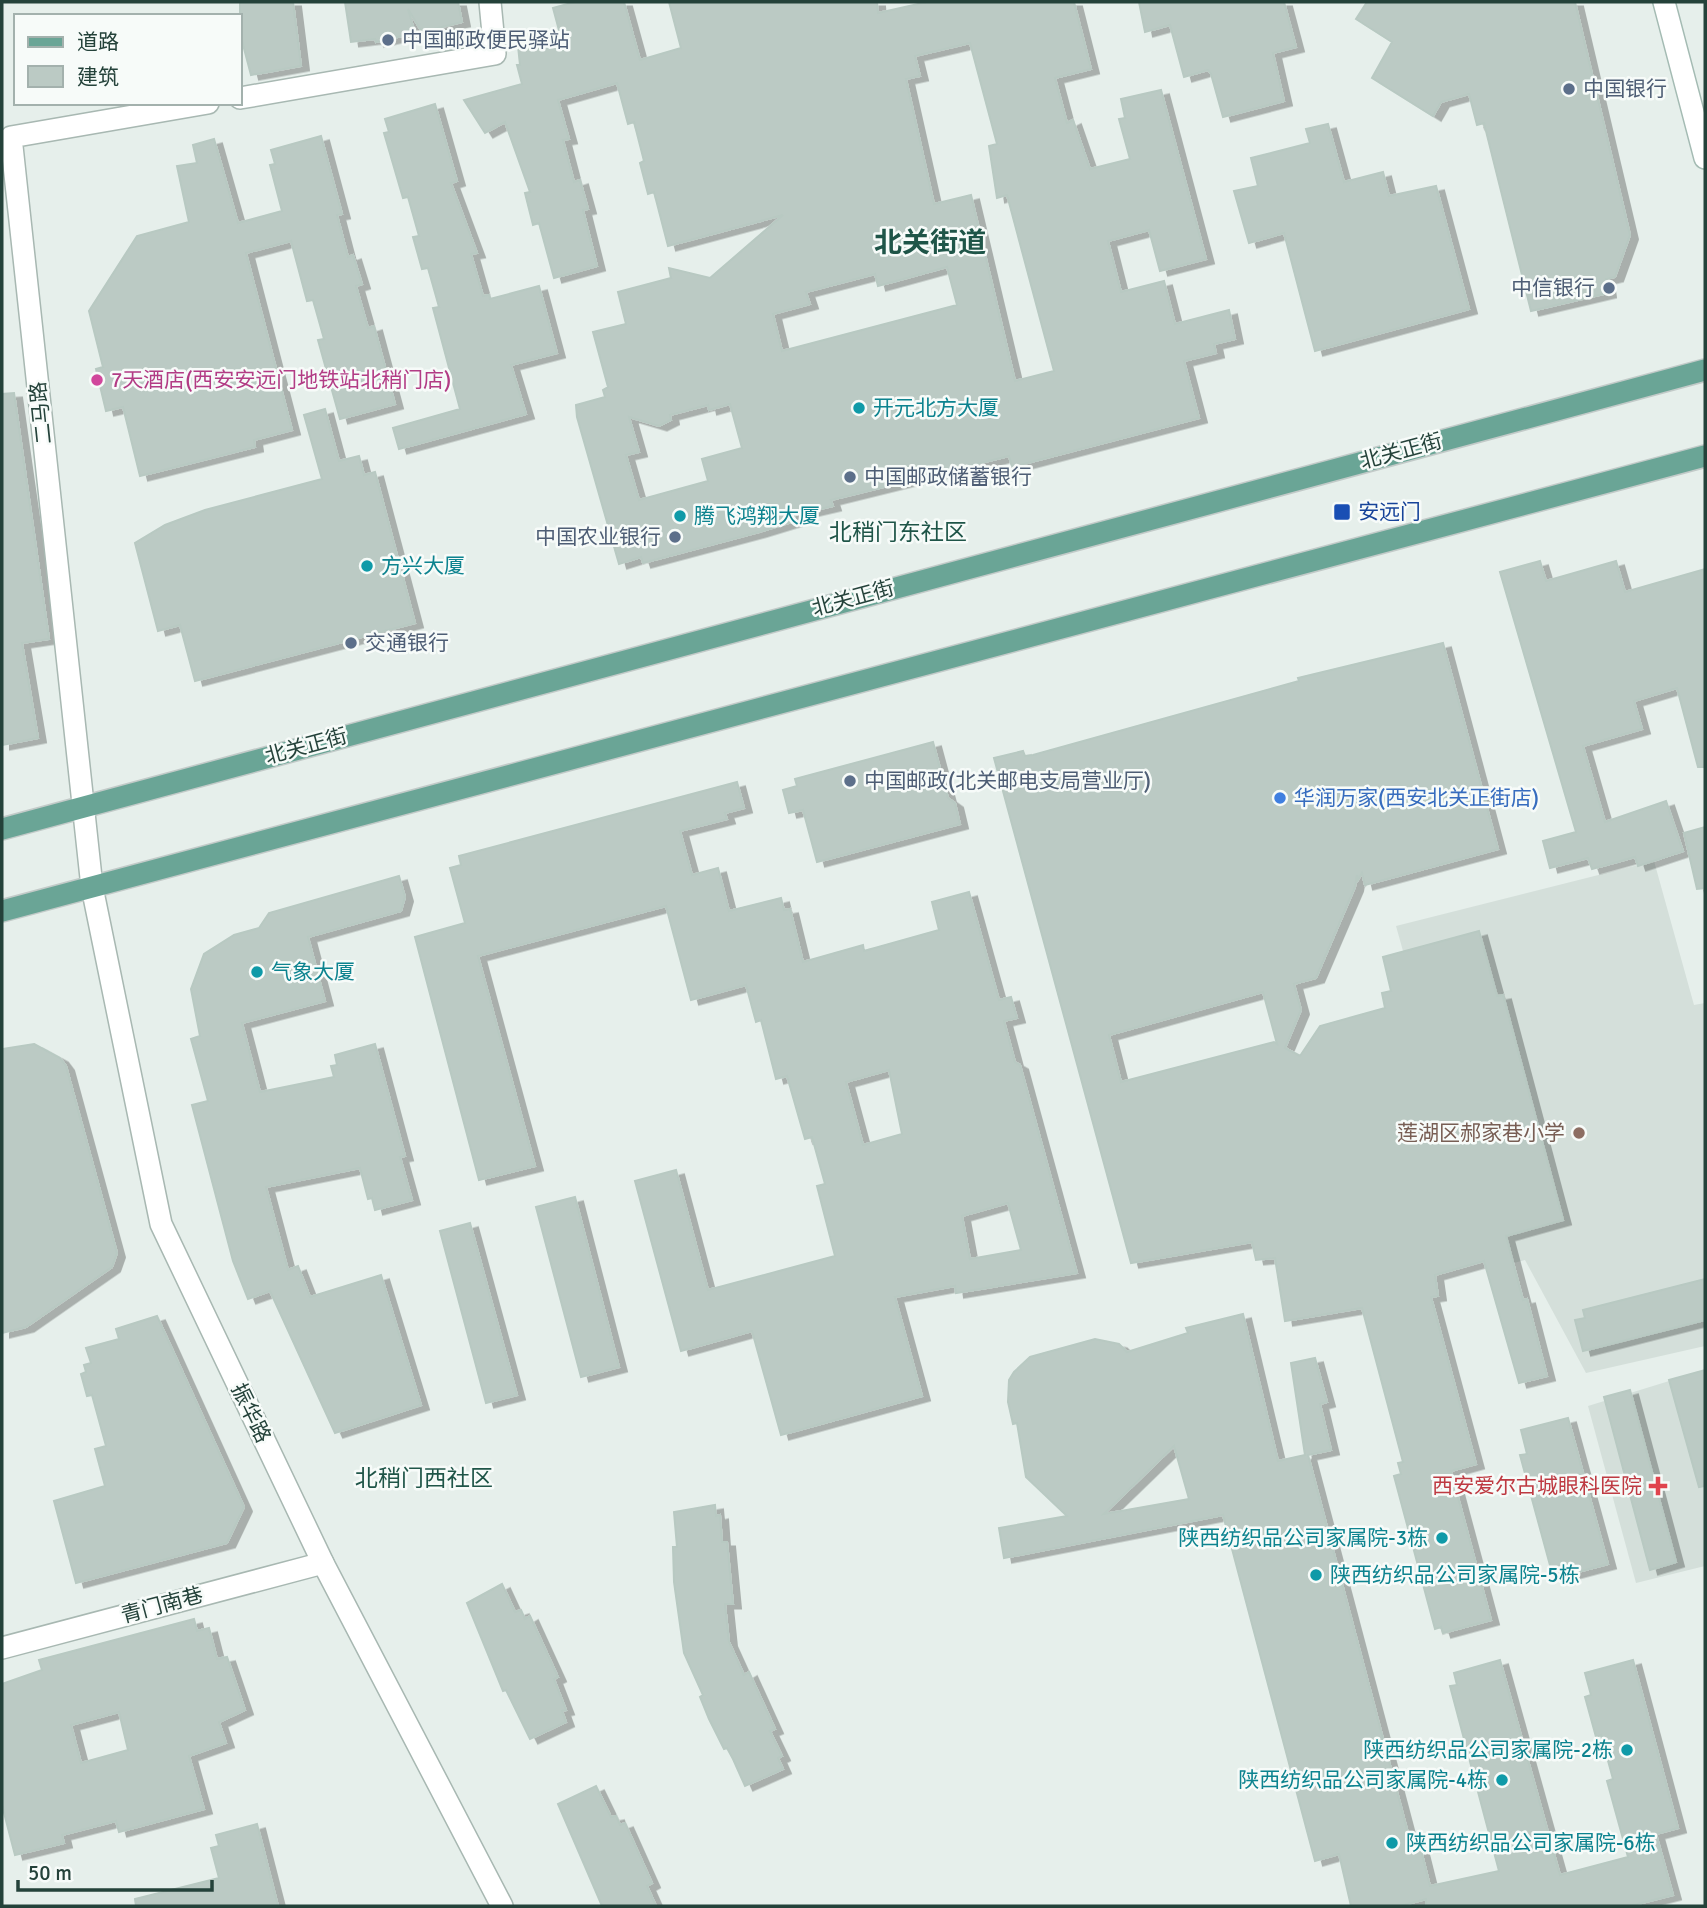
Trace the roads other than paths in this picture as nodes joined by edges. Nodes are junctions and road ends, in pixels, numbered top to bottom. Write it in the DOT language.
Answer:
graph roads {
  1 [pos="490,2"];
  2 [pos="1664,2"];
  3 [pos="242,98"];
  4 [pos="196,105"];
  5 [pos="1705,158"];
  6 [pos="1705,370"];
  7 [pos="1705,456"];
  8 [pos="83,807"];
  9 [pos="2,829"];
  10 [pos="92,887"];
  11 [pos="2,911"];
  12 [pos="323,1563"];
  13 [pos="2,1648"];
  14 [pos="502,1906"];
  1 -- 3 [label="street"];
  2 -- 5 [label="street"];
  4 -- 8 [label="street, 二马路"];
  6 -- 8 [label="main road, 北关正街"];
  7 -- 10 [label="main road"];
  8 -- 9 [label="main road, 北关正街"];
  8 -- 10 [label="street, 二马路"];
  10 -- 11 [label="main road"];
  10 -- 12 [label="street, 振华路"];
  12 -- 13 [label="street, 青门南巷"];
  12 -- 14 [label="street, 振华路"];
}
